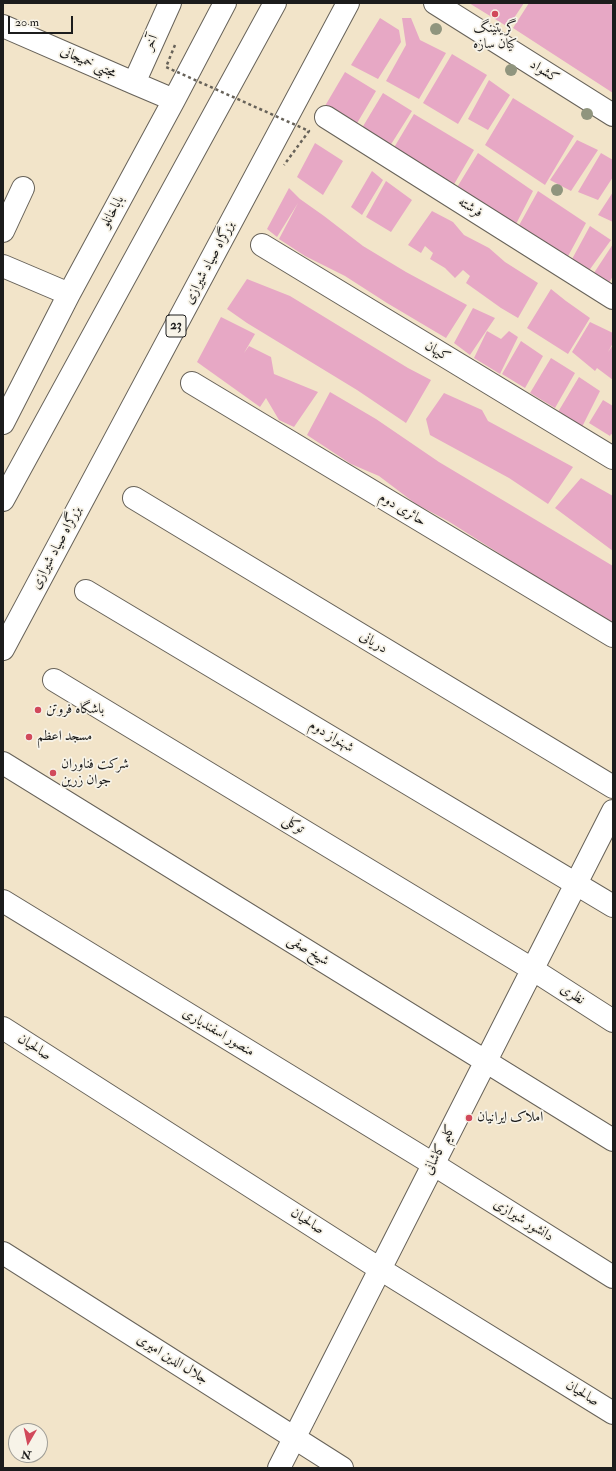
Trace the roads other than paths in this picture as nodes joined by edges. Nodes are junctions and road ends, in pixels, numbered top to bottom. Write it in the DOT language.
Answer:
graph roads {
  1 [pos="170,3"];
  2 [pos="225,3"];
  3 [pos="275,3"];
  4 [pos="348,3"];
  5 [pos="435,3"];
  6 [pos="3,26"];
  7 [pos="134,83"];
  8 [pos="174,100"];
  9 [pos="613,115"];
  10 [pos="326,117"];
  11 [pos="22,188"];
  12 [pos="3,231"];
  13 [pos="262,246"];
  14 [pos="3,266"];
  15 [pos="69,294"];
  16 [pos="613,298"];
  17 [pos="192,383"];
  18 [pos="3,423"];
  19 [pos="613,458"];
  20 [pos="134,498"];
  21 [pos="3,500"];
  22 [pos="86,591"];
  23 [pos="613,636"];
  24 [pos="3,649"];
  25 [pos="54,680"];
  26 [pos="3,763"];
  27 [pos="613,787"];
  28 [pos="613,811"];
  29 [pos="576,884"];
  30 [pos="3,901"];
  31 [pos="613,906"];
  32 [pos="532,969"];
  33 [pos="613,1021"];
  34 [pos="3,1028"];
  35 [pos="485,1061"];
  36 [pos="613,1140"];
  37 [pos="433,1164"];
  38 [pos="3,1252"];
  39 [pos="380,1269"];
  40 [pos="613,1277"];
  41 [pos="613,1413"];
  42 [pos="294,1438"];
  43 [pos="279,1468"];
  44 [pos="342,1468"];
  1 -- 7 [label="main road, آخر"];
  2 -- 8 [label="main road, باباخانلو"];
  3 -- 21 [label="main road"];
  4 -- 24 [label="main road, بزرگراه صیاد شیرازی / 23"];
  5 -- 9 [label="main road, کشواد"];
  6 -- 7 [label="main road, مجتبی خمیجانی"];
  7 -- 8 [label="main road, مجتبی خمیجانی"];
  8 -- 15 [label="main road, باباخانلو"];
  10 -- 16 [label="main road, فرشته"];
  11 -- 12 [label="main road"];
  13 -- 19 [label="main road, کیهان"];
  14 -- 15 [label="main road"];
  15 -- 18 [label="main road, باباخانلو"];
  17 -- 23 [label="main road, حائری دوم"];
  20 -- 27 [label="main road, دریانی"];
  22 -- 29 [label="main road, شهنواز دوم"];
  25 -- 32 [label="main road, توکلی"];
  26 -- 35 [label="main road, شیخ صفی"];
  28 -- 29 [label="main road, کلیم کاشانی"];
  29 -- 31 [label="main road, شهنواز دوم"];
  29 -- 32 [label="main road, کلیم کاشانی"];
  30 -- 37 [label="main road, منصور اسفندیاری"];
  32 -- 33 [label="main road, نظری"];
  32 -- 35 [label="main road, کلیم کاشانی"];
  34 -- 39 [label="main road, صالحیان"];
  35 -- 36 [label="main road, شیخ صفی"];
  35 -- 37 [label="main road, کلیم کاشانی"];
  37 -- 39 [label="main road, کلیم کاشانی"];
  37 -- 40 [label="main road, دانشور شیرازی"];
  38 -- 42 [label="main road, جلال الدین امیری"];
  39 -- 41 [label="main road, صالحیان"];
  39 -- 42 [label="main road, کلیم کاشانی"];
  42 -- 43 [label="main road, کلیم کاشانی"];
  42 -- 44 [label="main road, جلال الدین امیری"];
}
